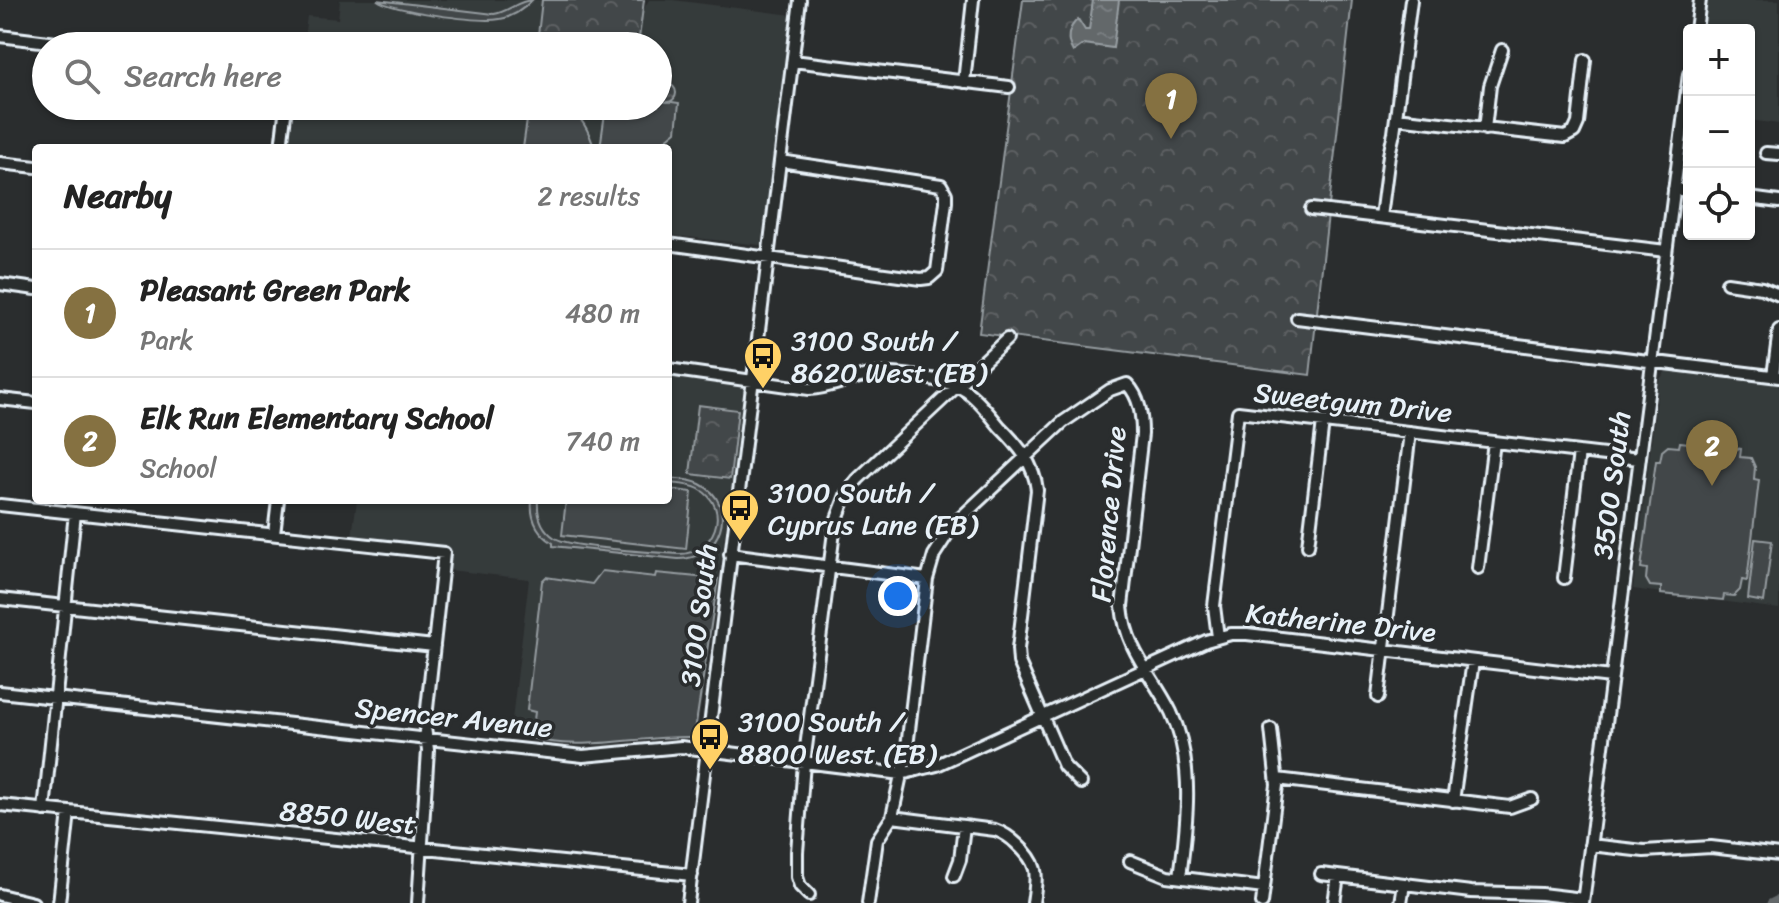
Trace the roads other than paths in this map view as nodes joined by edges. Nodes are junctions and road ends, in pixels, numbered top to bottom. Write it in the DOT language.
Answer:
graph roads {
  1 [pos="800,0"];
  2 [pos="973,0"];
  3 [pos="1411,0"];
  4 [pos="1700,0"];
  5 [pos="1697,24"];
  6 [pos="0,36"];
  7 [pos="32,40"];
  8 [pos="1502,50"];
  9 [pos="1585,60"];
  10 [pos="793,61"];
  11 [pos="964,82"];
  12 [pos="1009,87"];
  13 [pos="1686,96"];
  14 [pos="1396,118"];
  15 [pos="284,120"];
  16 [pos="1485,129"];
  17 [pos="281,144"];
  18 [pos="1766,153"];
  19 [pos="1779,154"];
  20 [pos="780,161"];
  21 [pos="0,163"];
  22 [pos="32,167"];
  23 [pos="1674,189"];
  24 [pos="1683,190"];
  25 [pos="1755,199"];
  26 [pos="1779,202"];
  27 [pos="1311,209"];
  28 [pos="1381,217"];
  29 [pos="672,245"];
  30 [pos="1666,251"];
  31 [pos="768,259"];
  32 [pos="1727,283"];
  33 [pos="0,284"];
  34 [pos="32,288"];
  35 [pos="1779,295"];
  36 [pos="1297,318"];
  37 [pos="1779,330"];
  38 [pos="1007,339"];
  39 [pos="1651,361"];
  40 [pos="672,370"];
  41 [pos="1776,376"];
  42 [pos="752,380"];
  43 [pos="957,385"];
  44 [pos="0,399"];
  45 [pos="32,403"];
  46 [pos="1323,422"];
  47 [pos="1410,432"];
  48 [pos="1494,442"];
  49 [pos="1579,452"];
  50 [pos="1027,458"];
  51 [pos="1639,459"];
  52 [pos="278,504"];
  53 [pos="0,505"];
  54 [pos="53,505"];
  55 [pos="75,513"];
  56 [pos="274,534"];
  57 [pos="1308,546"];
  58 [pos="730,554"];
  59 [pos="829,566"];
  60 [pos="1478,568"];
  61 [pos="1564,578"];
  62 [pos="927,579"];
  63 [pos="0,599"];
  64 [pos="65,606"];
  65 [pos="1218,637"];
  66 [pos="434,646"];
  67 [pos="1383,650"];
  68 [pos="1473,661"];
  69 [pos="1144,670"];
  70 [pos="1611,677"];
  71 [pos="0,692"];
  72 [pos="1378,697"];
  73 [pos="55,698"];
  74 [pos="1041,716"];
  75 [pos="1271,729"];
  76 [pos="426,738"];
  77 [pos="705,750"];
  78 [pos="804,763"];
  79 [pos="901,774"];
  80 [pos="1277,779"];
  81 [pos="1081,783"];
  82 [pos="1532,799"];
  83 [pos="1453,801"];
  84 [pos="0,805"];
  85 [pos="44,810"];
  86 [pos="69,812"];
  87 [pos="892,817"];
  88 [pos="964,826"];
  89 [pos="1590,845"];
  90 [pos="421,849"];
  91 [pos="1779,855"];
  92 [pos="1130,861"];
  93 [pos="1321,874"];
  94 [pos="692,875"];
  95 [pos="954,876"];
  96 [pos="1338,876"];
  97 [pos="1180,877"];
  98 [pos="1404,884"];
  99 [pos="1264,888"];
  100 [pos="0,895"];
  101 [pos="809,895"];
  102 [pos="1470,898"];
  103 [pos="1583,901"];
  104 [pos="33,903"];
  105 [pos="59,903"];
  106 [pos="418,903"];
  107 [pos="688,903"];
  108 [pos="868,903"];
  109 [pos="1033,903"];
  110 [pos="1262,903"];
  111 [pos="1334,903"];
  112 [pos="1401,903"];
  1 -- 10 [label="street, 3100 South"];
  2 -- 11 [label="street"];
  3 -- 14 [label="street"];
  4 -- 5 [label="street"];
  6 -- 7 [label="street"];
  8 -- 16 [label="street"];
  9 -- 16 [label="street"];
  10 -- 11 [label="street"];
  10 -- 20 [label="street, 3100 South"];
  11 -- 12 [label="street"];
  13 -- 23 [label="street, 3500 South"];
  14 -- 16 [label="street"];
  14 -- 28 [label="street"];
  15 -- 17 [label="street"];
  18 -- 19 [label="street"];
  20 -- 31 [label="street, 3100 South"];
  20 -- 31 [label="street"];
  21 -- 22 [label="street"];
  23 -- 24 [label="street"];
  23 -- 30 [label="street, 3500 South"];
  25 -- 26 [label="street"];
  27 -- 28 [label="street"];
  28 -- 30 [label="street"];
  29 -- 31 [label="street"];
  30 -- 39 [label="street, 3500 South"];
  31 -- 42 [label="street, 3100 South"];
  32 -- 35 [label="street"];
  33 -- 34 [label="street"];
  36 -- 39 [label="street"];
  37 -- 41 [label="street"];
  38 -- 43 [label="street"];
  39 -- 41 [label="street"];
  39 -- 51 [label="street, 3500 South"];
  40 -- 42 [label="street"];
  42 -- 43 [label="street"];
  42 -- 58 [label="street, 3100 South"];
  43 -- 50 [label="street"];
  43 -- 59 [label="street"];
  44 -- 45 [label="street"];
  46 -- 47 [label="street, Sweetgum Drive"];
  46 -- 57 [label="street"];
  46 -- 65 [label="street, Sweetgum Drive"];
  47 -- 48 [label="street, Sweetgum Drive"];
  47 -- 67 [label="street"];
  48 -- 49 [label="street, Sweetgum Drive"];
  48 -- 60 [label="street"];
  49 -- 51 [label="street, Sweetgum Drive"];
  49 -- 61 [label="street"];
  50 -- 62 [label="street"];
  50 -- 69 [label="street, Florence Drive"];
  50 -- 74 [label="street"];
  51 -- 70 [label="street, 3500 South"];
  52 -- 56 [label="street"];
  53 -- 54 [label="street"];
  54 -- 55 [label="street"];
  55 -- 56 [label="street"];
  55 -- 64 [label="street"];
  56 -- 66 [label="street"];
  58 -- 59 [label="street"];
  58 -- 77 [label="street, 3100 South"];
  59 -- 62 [label="street"];
  59 -- 78 [label="street"];
  62 -- 79 [label="street"];
  63 -- 64 [label="street"];
  64 -- 66 [label="street"];
  64 -- 73 [label="street"];
  65 -- 67 [label="street, Katherine Drive"];
  65 -- 69 [label="street, Katherine Drive"];
  66 -- 76 [label="street"];
  67 -- 68 [label="street, Katherine Drive"];
  67 -- 72 [label="street"];
  68 -- 70 [label="street, Katherine Drive"];
  68 -- 83 [label="street"];
  69 -- 74 [label="street, Katherine Drive"];
  69 -- 97 [label="street, Florence Drive"];
  70 -- 89 [label="street, 3500 South"];
  71 -- 73 [label="street, Spencer Avenue"];
  73 -- 76 [label="street, Spencer Avenue"];
  73 -- 85 [label="street"];
  74 -- 79 [label="street, Katherine Drive"];
  74 -- 81 [label="street"];
  75 -- 80 [label="street"];
  76 -- 77 [label="street, Spencer Avenue"];
  76 -- 90 [label="street"];
  77 -- 78 [label="street, Spencer Avenue"];
  77 -- 94 [label="street, 3100 South"];
  78 -- 79 [label="street, Spencer Avenue"];
  78 -- 101 [label="street"];
  79 -- 87 [label="street"];
  80 -- 83 [label="street"];
  80 -- 99 [label="street"];
  82 -- 83 [label="street"];
  84 -- 85 [label="street, 8850 West"];
  85 -- 86 [label="street, 8850 West"];
  86 -- 90 [label="street, 8850 West"];
  86 -- 105 [label="street"];
  87 -- 88 [label="street"];
  87 -- 108 [label="street"];
  88 -- 95 [label="street"];
  88 -- 109 [label="street"];
  89 -- 91 [label="street"];
  89 -- 103 [label="street, 3500 South"];
  90 -- 94 [label="street, 8850 West"];
  90 -- 106 [label="street"];
  92 -- 97 [label="street"];
  93 -- 96 [label="street"];
  94 -- 107 [label="street, 3100 South"];
  96 -- 98 [label="street"];
  96 -- 111 [label="street"];
  97 -- 99 [label="street"];
  98 -- 102 [label="street"];
  98 -- 112 [label="street"];
  99 -- 110 [label="street"];
  100 -- 104 [label="street"];
  102 -- 103 [label="street"];
}
